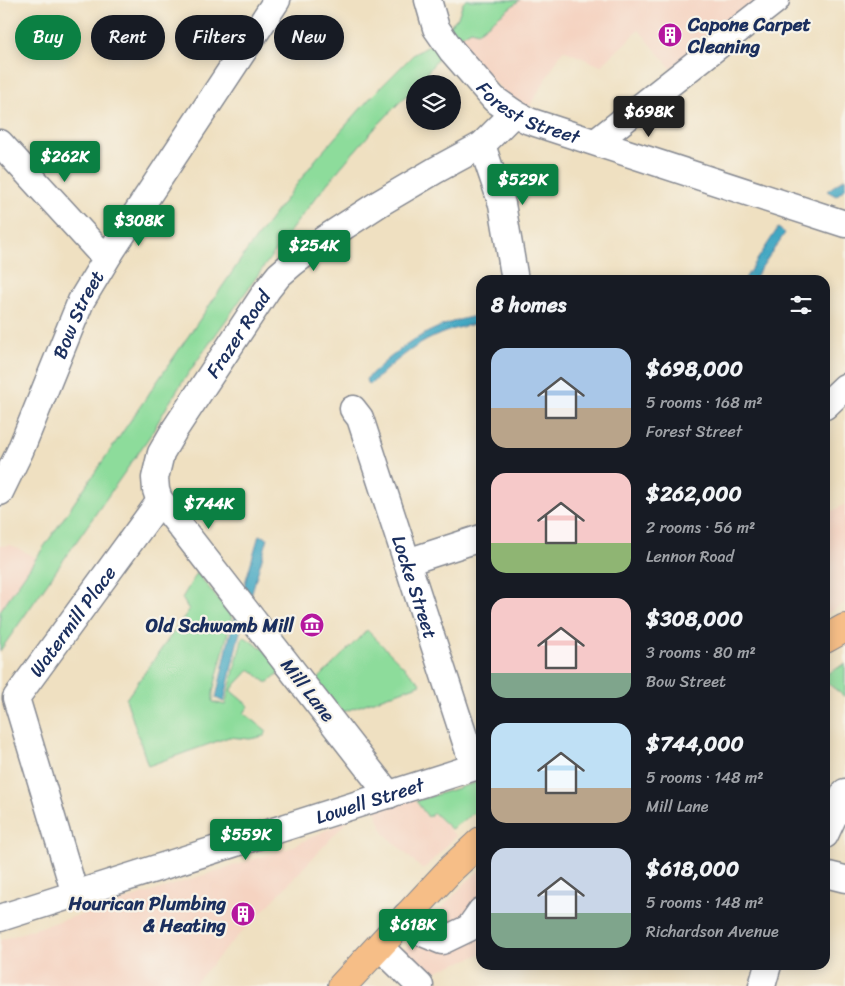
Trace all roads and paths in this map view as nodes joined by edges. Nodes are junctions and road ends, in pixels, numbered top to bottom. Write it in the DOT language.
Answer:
graph roads {
  1 [pos="277,0"];
  2 [pos="428,0"];
  3 [pos="776,0"];
  4 [pos="514,113"];
  5 [pos="596,142"];
  6 [pos="0,143"];
  7 [pos="482,146"];
  8 [pos="845,224"];
  9 [pos="110,253"];
  10 [pos="514,275"];
  11 [pos="845,387"];
  12 [pos="830,401"];
  13 [pos="353,409"];
  14 [pos="0,492"];
  15 [pos="158,496"];
  16 [pos="476,540"];
  17 [pos="407,562"];
  18 [pos="845,628"];
  19 [pos="830,636"];
  20 [pos="476,760"];
  21 [pos="476,767"];
  22 [pos="845,792"];
  23 [pos="389,794"];
  24 [pos="830,824"];
  25 [pos="476,853"];
  26 [pos="830,875"];
  27 [pos="845,879"];
  28 [pos="75,894"];
  29 [pos="406,916"];
  30 [pos="0,918"];
  31 [pos="476,919"];
  32 [pos="378,946"];
  33 [pos="767,970"];
  34 [pos="342,986"];
  35 [pos="420,986"];
  36 [pos="762,986"];
  1 -- 9 [label="street, Bow Street"];
  2 -- 4 [label="street, Forest Street"];
  3 -- 5 [label="street"];
  4 -- 5 [label="street, Forest Street"];
  4 -- 7 [label="street, Frazer Road"];
  5 -- 8 [label="street, Forest Street"];
  6 -- 9 [label="street"];
  7 -- 10 [label="street"];
  7 -- 15 [label="street, Frazer Road"];
  9 -- 14 [label="street, Bow Street"];
  11 -- 12 [label="street"];
  13 -- 17 [label="street, Locke Street"];
  15 -- 23 [label="street, Mill Lane"];
  15 -- 28 [label="street, Watermill Place"];
  16 -- 17 [label="street"];
  17 -- 20 [label="street, Locke Street"];
  18 -- 19 [label="main road"];
  21 -- 23 [label="street, Lowell Street"];
  22 -- 24 [label="street"];
  23 -- 28 [label="street, Lowell Street"];
  25 -- 29 [label="main road"];
  26 -- 27 [label="street"];
  28 -- 30 [label="street, Lowell Street"];
  29 -- 31 [label="street"];
  29 -- 32 [label="main road"];
  32 -- 34 [label="main road"];
  32 -- 35 [label="street"];
  33 -- 36 [label="street"];
}
